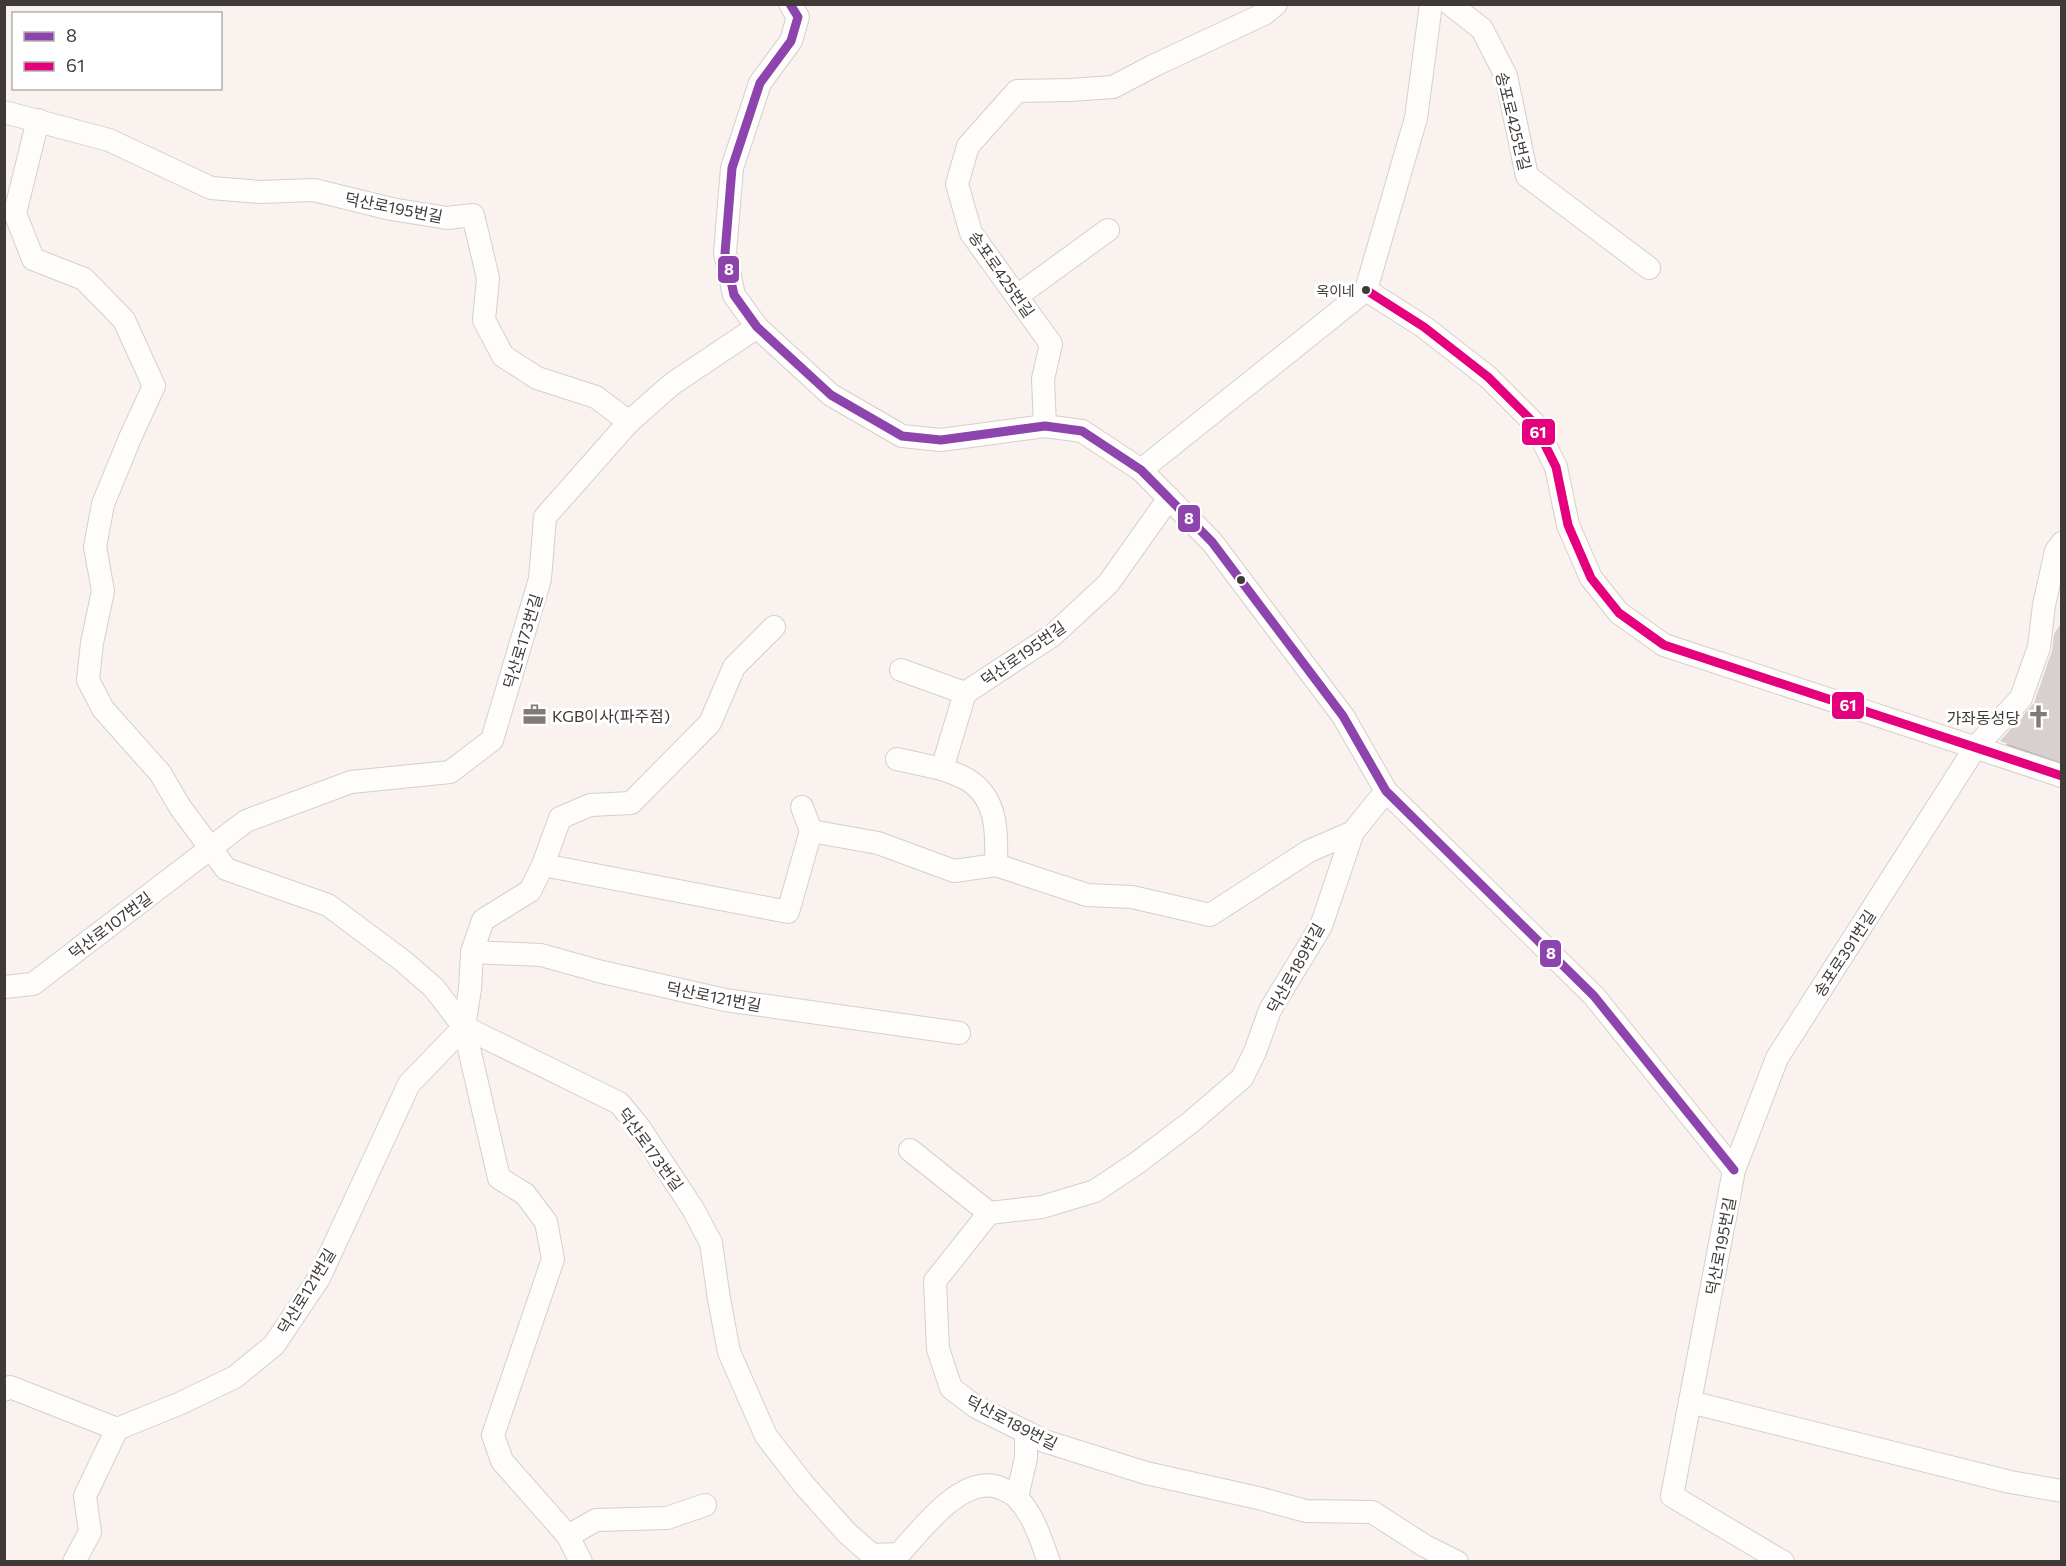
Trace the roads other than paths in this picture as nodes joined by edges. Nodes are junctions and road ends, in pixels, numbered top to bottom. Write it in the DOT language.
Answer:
graph roads {
  1 [pos="790,4"];
  2 [pos="1276,4"];
  3 [pos="1431,4"];
  4 [pos="1450,4"];
  5 [pos="4,112"];
  6 [pos="38,120"];
  7 [pos="1108,230"];
  8 [pos="1649,268"];
  9 [pos="1366,290"];
  10 [pos="1017,296"];
  11 [pos="757,327"];
  12 [pos="628,422"];
  13 [pos="1045,426"];
  14 [pos="1141,470"];
  15 [pos="1169,498"];
  16 [pos="2061,543"];
  17 [pos="774,627"];
  18 [pos="901,670"];
  19 [pos="965,693"];
  20 [pos="1975,748"];
  21 [pos="897,759"];
  22 [pos="942,769"];
  23 [pos="2061,776"];
  24 [pos="1386,791"];
  25 [pos="802,807"];
  26 [pos="812,831"];
  27 [pos="1353,832"];
  28 [pos="210,849"];
  29 [pos="543,865"];
  30 [pos="996,865"];
  31 [pos="472,952"];
  32 [pos="4,987"];
  33 [pos="464,1027"];
  34 [pos="959,1033"];
  35 [pos="910,1150"];
  36 [pos="1734,1170"];
  37 [pos="989,1213"];
  38 [pos="4,1390"];
  39 [pos="1690,1402"];
  40 [pos="117,1429"];
  41 [pos="1026,1432"];
  42 [pos="2061,1491"];
  43 [pos="1017,1497"];
  44 [pos="705,1505"];
  45 [pos="568,1536"];
  46 [pos="74,1562"];
  47 [pos="581,1562"];
  48 [pos="1049,1562"];
  49 [pos="1457,1562"];
  50 [pos="1783,1562"];
  1 -- 11 [label="street"];
  2 -- 10 [label="street, 송포로425번길"];
  3 -- 9 [label="street"];
  4 -- 8 [label="street, 송포로425번길"];
  5 -- 6 [label="street"];
  6 -- 12 [label="street, 덕산로195번길"];
  6 -- 28 [label="street"];
  7 -- 10 [label="street"];
  9 -- 14 [label="street"];
  9 -- 20 [label="street"];
  10 -- 13 [label="street, 송포로425번길"];
  11 -- 12 [label="street, 덕산로173번길"];
  11 -- 13 [label="street"];
  12 -- 28 [label="street, 덕산로173번길"];
  13 -- 14 [label="street"];
  14 -- 15 [label="street"];
  15 -- 19 [label="street, 덕산로195번길"];
  15 -- 24 [label="street"];
  16 -- 20 [label="street, 송포로391번길"];
  17 -- 29 [label="street"];
  18 -- 19 [label="street, 덕산로195번길"];
  19 -- 22 [label="street, 덕산로195번길"];
  20 -- 23 [label="street"];
  20 -- 36 [label="street, 송포로391번길"];
  21 -- 22 [label="street"];
  22 -- 30 [label="street"];
  24 -- 27 [label="street"];
  24 -- 36 [label="street"];
  25 -- 26 [label="street"];
  26 -- 29 [label="street"];
  26 -- 30 [label="street"];
  27 -- 30 [label="street"];
  27 -- 37 [label="street, 덕산로189번길"];
  28 -- 32 [label="street, 덕산로107번길"];
  28 -- 33 [label="street"];
  29 -- 31 [label="street"];
  31 -- 33 [label="street"];
  31 -- 34 [label="street, 덕산로121번길"];
  33 -- 40 [label="street, 덕산로121번길"];
  33 -- 43 [label="street, 덕산로173번길"];
  33 -- 45 [label="street"];
  35 -- 37 [label="street"];
  36 -- 39 [label="street, 덕산로195번길"];
  37 -- 41 [label="street, 덕산로189번길"];
  38 -- 40 [label="street"];
  39 -- 42 [label="street"];
  39 -- 50 [label="street, 덕산로195번길"];
  40 -- 46 [label="street"];
  41 -- 43 [label="street"];
  41 -- 49 [label="street, 덕산로189번길"];
  43 -- 48 [label="street"];
  44 -- 45 [label="street"];
  45 -- 47 [label="street"];
}
